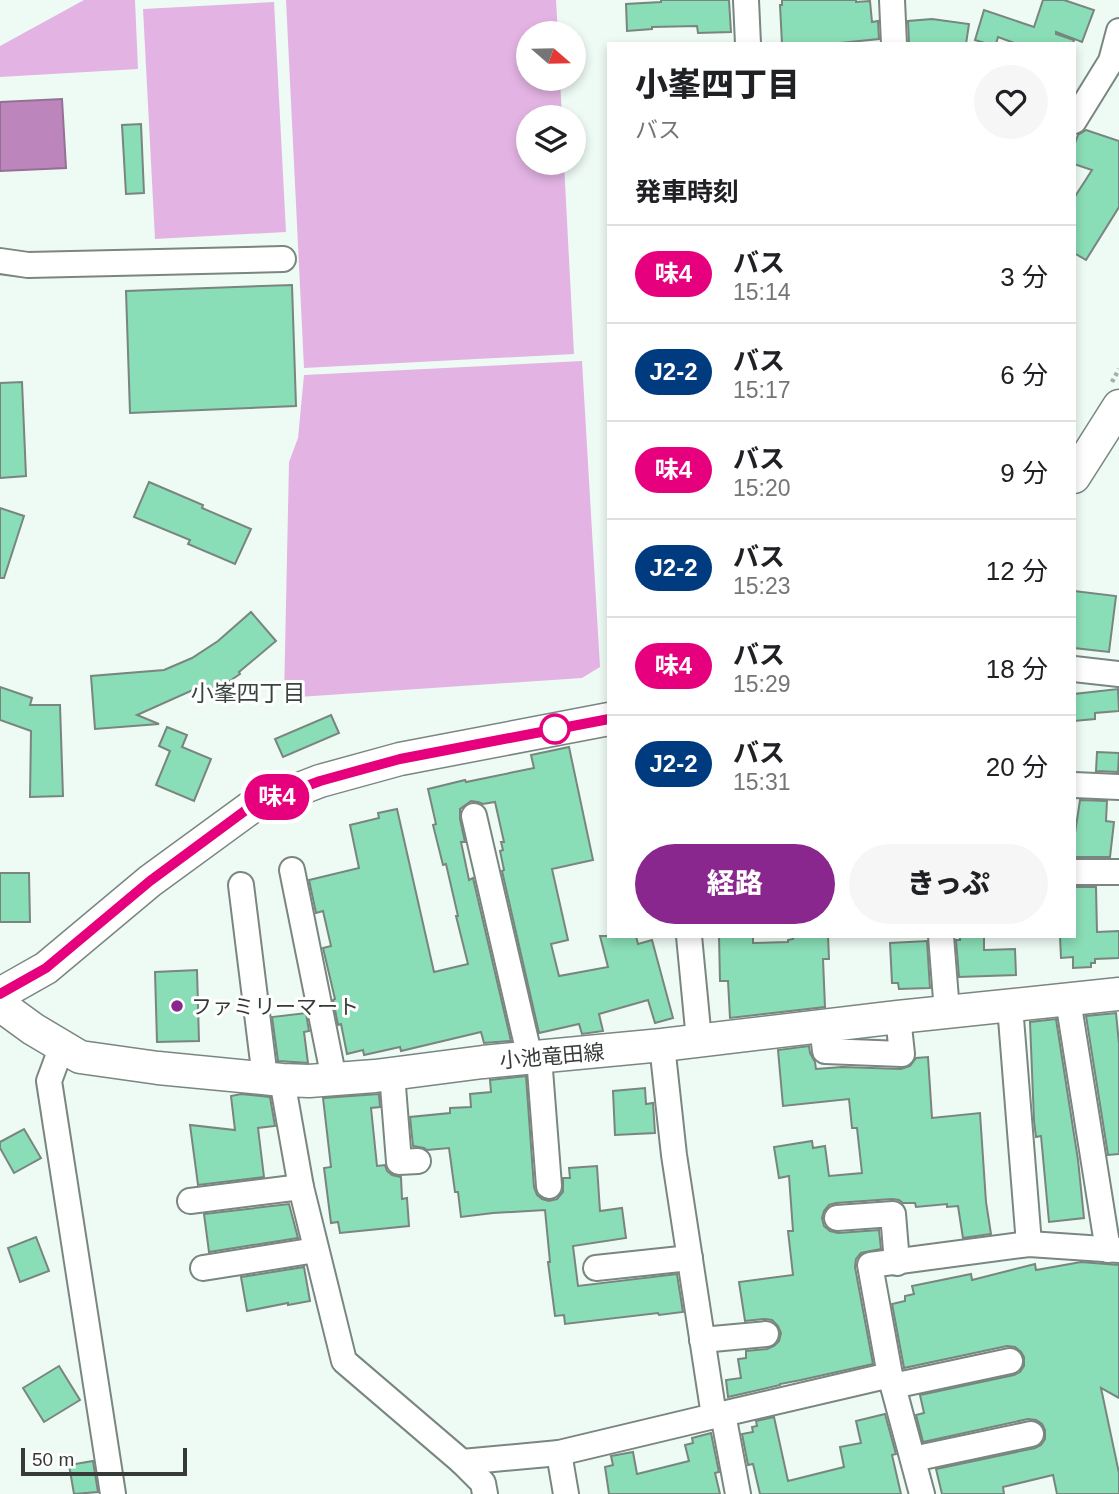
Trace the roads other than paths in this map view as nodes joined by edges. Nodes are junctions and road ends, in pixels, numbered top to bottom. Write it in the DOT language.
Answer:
graph roads {
  1 [pos="746,0"];
  2 [pos="891,0"];
  3 [pos="1119,31"];
  4 [pos="748,42"];
  5 [pos="894,42"];
  6 [pos="1115,63"];
  7 [pos="1076,118"];
  8 [pos="283,259"];
  9 [pos="0,261"];
  10 [pos="1119,406"];
  11 [pos="1079,460"];
  12 [pos="1076,669"];
  13 [pos="1119,674"];
  14 [pos="607,719"];
  15 [pos="1076,785"];
  16 [pos="1119,787"];
  17 [pos="474,816"];
  18 [pos="292,870"];
  19 [pos="1076,872"];
  20 [pos="1119,872"];
  21 [pos="241,885"];
  22 [pos="689,938"];
  23 [pos="941,938"];
  24 [pos="0,994"];
  25 [pos="1119,995"];
  26 [pos="1068,1000"];
  27 [pos="0,1004"];
  28 [pos="1010,1006"];
  29 [pos="947,1012"];
  30 [pos="699,1040"];
  31 [pos="662,1045"];
  32 [pos="62,1046"];
  33 [pos="534,1057"];
  34 [pos="392,1074"];
  35 [pos="274,1079"];
  36 [pos="334,1079"];
  37 [pos="418,1161"];
  38 [pos="550,1186"];
  39 [pos="301,1187"];
  40 [pos="190,1201"];
  41 [pos="837,1219"];
  42 [pos="1029,1244"];
  43 [pos="316,1250"];
  44 [pos="1113,1250"];
  45 [pos="690,1258"];
  46 [pos="897,1263"];
  47 [pos="203,1268"];
  48 [pos="596,1268"];
  49 [pos="766,1334"];
  50 [pos="702,1340"];
  51 [pos="1010,1361"];
  52 [pos="891,1381"];
  53 [pos="718,1415"];
  54 [pos="1031,1434"];
  55 [pos="559,1453"];
  56 [pos="913,1459"];
  57 [pos="462,1462"];
  58 [pos="113,1494"];
  59 [pos="485,1494"];
  60 [pos="566,1494"];
  61 [pos="738,1494"];
  62 [pos="922,1494"];
  1 -- 4 [label="street"];
  2 -- 5 [label="street"];
  3 -- 6 [label="street"];
  6 -- 7 [label="street"];
  8 -- 9 [label="street"];
  10 -- 11 [label="main road"];
  12 -- 13 [label="street"];
  14 -- 24 [label="main road"];
  15 -- 16 [label="street"];
  17 -- 33 [label="street"];
  18 -- 36 [label="street"];
  19 -- 20 [label="street"];
  21 -- 35 [label="street"];
  22 -- 30 [label="street"];
  23 -- 29 [label="street"];
  25 -- 26 [label="main road, 小池竜田線"];
  26 -- 28 [label="main road, 小池竜田線"];
  26 -- 44 [label="street"];
  27 -- 32 [label="main road, 小池竜田線"];
  28 -- 29 [label="main road, 小池竜田線"];
  28 -- 42 [label="street"];
  29 -- 30 [label="main road, 小池竜田線"];
  30 -- 31 [label="main road, 小池竜田線"];
  31 -- 33 [label="main road, 小池竜田線"];
  31 -- 45 [label="street"];
  32 -- 35 [label="main road, 小池竜田線"];
  32 -- 58 [label="street"];
  33 -- 34 [label="main road, 小池竜田線"];
  33 -- 38 [label="street"];
  34 -- 36 [label="main road, 小池竜田線"];
  34 -- 37 [label="street"];
  35 -- 36 [label="main road, 小池竜田線"];
  35 -- 39 [label="street"];
  39 -- 40 [label="street"];
  39 -- 43 [label="street"];
  41 -- 46 [label="street"];
  42 -- 44 [label="street"];
  42 -- 46 [label="street"];
  43 -- 47 [label="street"];
  43 -- 57 [label="street"];
  45 -- 48 [label="street"];
  45 -- 50 [label="street"];
  46 -- 52 [label="street"];
  49 -- 50 [label="street"];
  50 -- 53 [label="street"];
  51 -- 52 [label="street"];
  52 -- 53 [label="street"];
  52 -- 56 [label="street"];
  53 -- 55 [label="street"];
  53 -- 61 [label="street"];
  54 -- 56 [label="street"];
  55 -- 57 [label="street"];
  55 -- 60 [label="street"];
  56 -- 62 [label="street"];
  57 -- 59 [label="street"];
}
